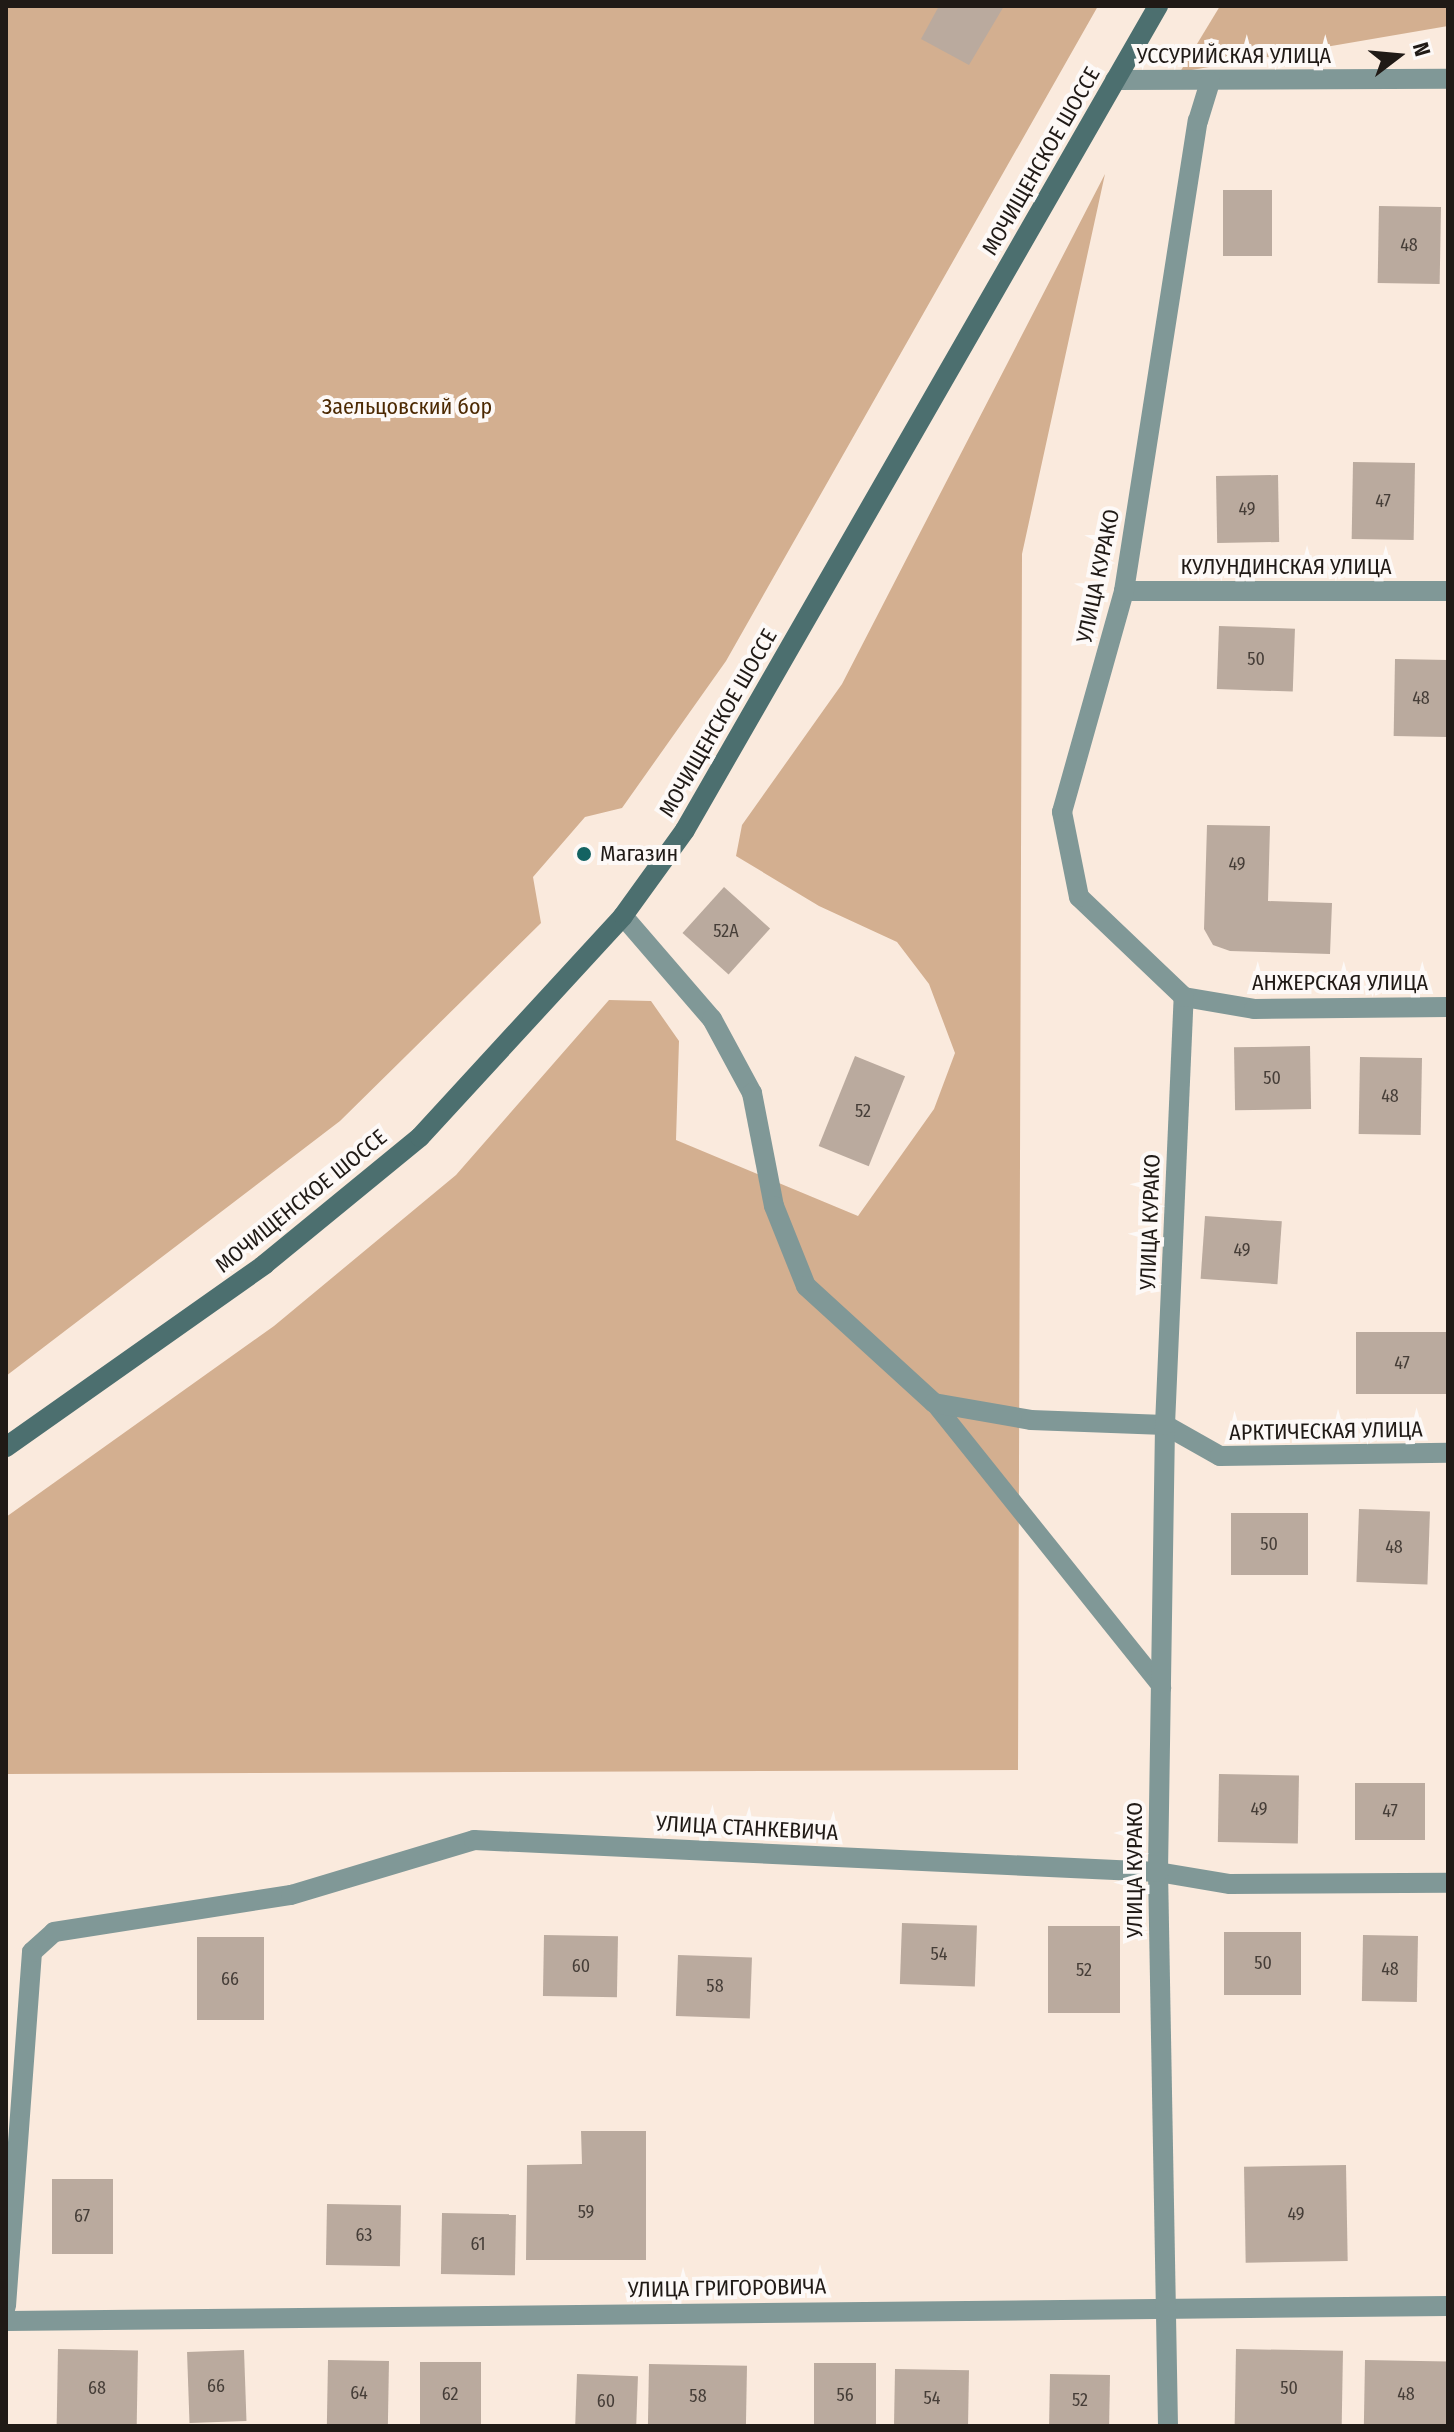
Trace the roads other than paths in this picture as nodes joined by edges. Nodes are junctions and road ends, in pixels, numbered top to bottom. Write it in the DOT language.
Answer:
graph roads {
  1 [pos="1158,6"];
  2 [pos="1448,79"];
  3 [pos="1115,80"];
  4 [pos="1210,82"];
  5 [pos="1124,591"];
  6 [pos="1448,591"];
  7 [pos="623,916"];
  8 [pos="1184,997"];
  9 [pos="1448,1007"];
  10 [pos="934,1403"];
  11 [pos="1165,1425"];
  12 [pos="6,1447"];
  13 [pos="1448,1453"];
  14 [pos="1162,1688"];
  15 [pos="1158,1872"];
  16 [pos="1448,1883"];
  17 [pos="6,2306"];
  18 [pos="1165,2306"];
  19 [pos="1448,2306"];
  20 [pos="6,2321"];
  21 [pos="1168,2426"];
  1 -- 3 [label="street, МОЧИЩЕНСКОЕ ШОССЕ"];
  2 -- 4 [label="street, УССУРИЙСКАЯ УЛИЦА"];
  3 -- 4 [label="street, УССУРИЙСКАЯ УЛИЦА"];
  3 -- 7 [label="street, МОЧИЩЕНСКОЕ ШОССЕ"];
  4 -- 5 [label="street, УЛИЦА КУРАКО"];
  5 -- 6 [label="street, КУЛУНДИНСКАЯ УЛИЦА"];
  5 -- 8 [label="street, УЛИЦА КУРАКО"];
  7 -- 10 [label="street"];
  7 -- 12 [label="street, МОЧИЩЕНСКОЕ ШОССЕ"];
  8 -- 9 [label="street, АНЖЕРСКАЯ УЛИЦА"];
  8 -- 11 [label="street, УЛИЦА КУРАКО"];
  10 -- 11 [label="street"];
  10 -- 14 [label="lane"];
  11 -- 13 [label="street, АРКТИЧЕСКАЯ УЛИЦА"];
  11 -- 14 [label="street, УЛИЦА КУРАКО"];
  14 -- 15 [label="street, УЛИЦА КУРАКО"];
  15 -- 16 [label="street, УЛИЦА СТАНКЕВИЧА"];
  15 -- 17 [label="street, УЛИЦА СТАНКЕВИЧА"];
  15 -- 18 [label="street, УЛИЦА КУРАКО"];
  18 -- 19 [label="street, УЛИЦА ГРИГОРОВИЧА"];
  18 -- 20 [label="street, УЛИЦА ГРИГОРОВИЧА"];
  18 -- 21 [label="street, УЛИЦА КУРАКО"];
}
